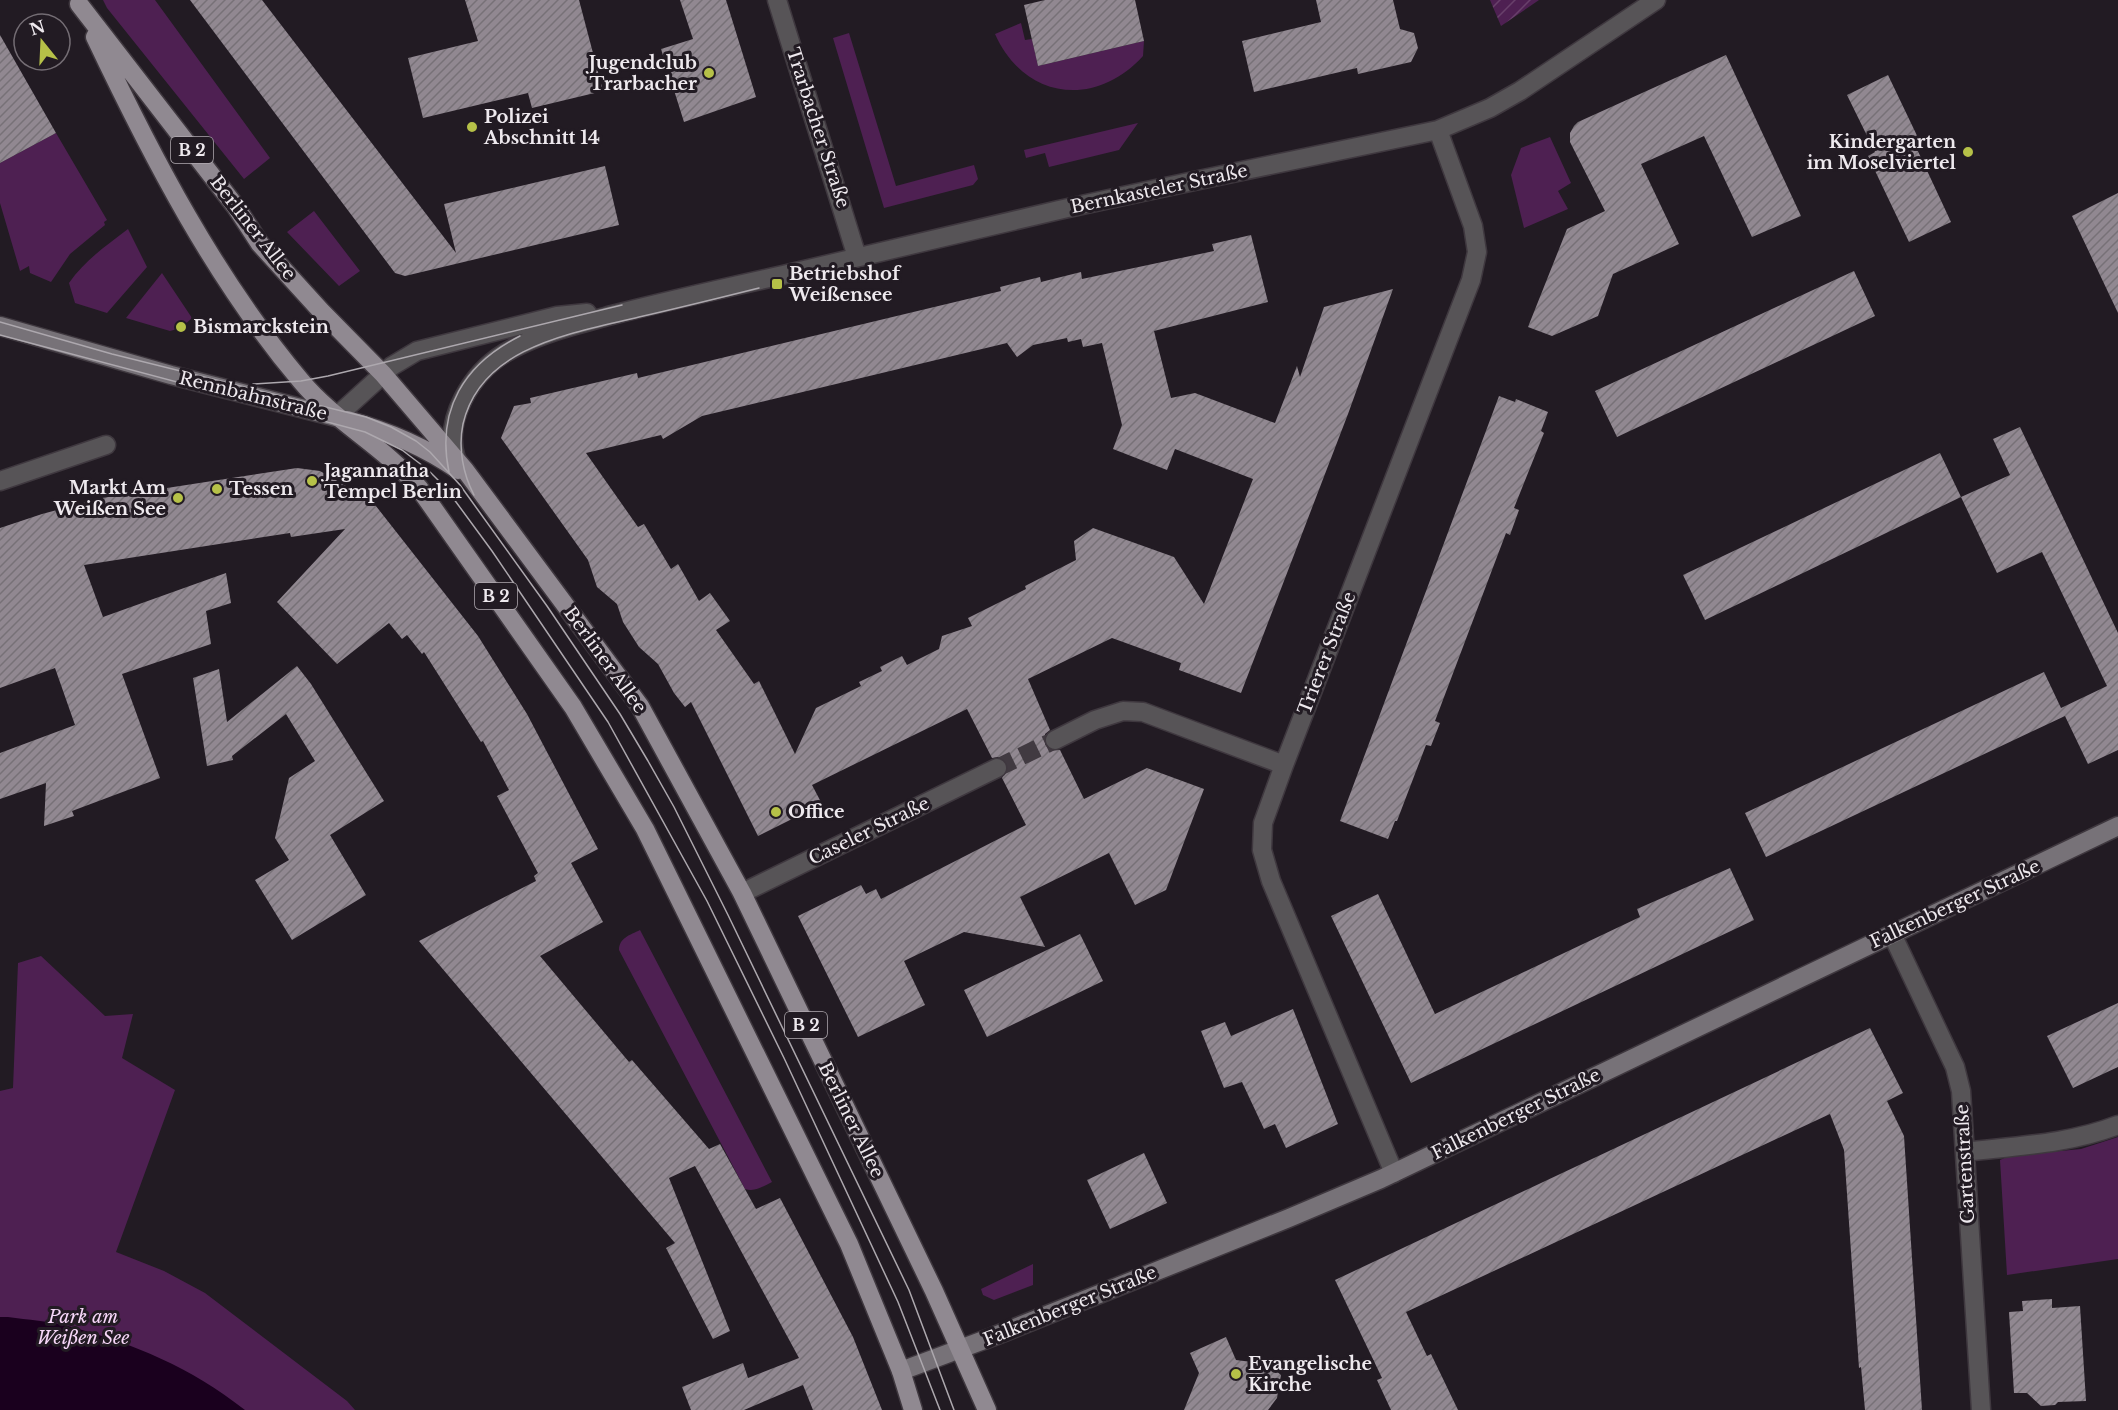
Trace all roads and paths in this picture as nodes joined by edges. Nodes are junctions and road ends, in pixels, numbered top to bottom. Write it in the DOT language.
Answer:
graph roads {
  1 [pos="777,0"];
  2 [pos="1656,0"];
  3 [pos="78,2"];
  4 [pos="1438,130"];
  5 [pos="857,257"];
  6 [pos="634,310"];
  7 [pos="0,326"];
  8 [pos="383,374"];
  9 [pos="336,417"];
  10 [pos="106,445"];
  11 [pos="456,459"];
  12 [pos="0,481"];
  13 [pos="488,501"];
  14 [pos="1055,740"];
  15 [pos="1284,765"];
  16 [pos="997,768"];
  17 [pos="2118,826"];
  18 [pos="742,893"];
  19 [pos="1892,933"];
  20 [pos="2118,1125"];
  21 [pos="1965,1152"];
  22 [pos="1394,1173"];
  23 [pos="960,1349"];
  24 [pos="901,1371"];
  25 [pos="913,1410"];
  26 [pos="987,1410"];
  27 [pos="1981,1410"];
  1 -- 5 [label="street, Trarbacher Straße"];
  2 -- 4 [label="street, Bernkasteler Straße"];
  3 -- 8 [label="main road, Berliner Allee / B 2"];
  3 -- 9 [label="main road, Berliner Allee / B 2"];
  4 -- 5 [label="street, Bernkasteler Straße"];
  4 -- 15 [label="street, Trierer Straße"];
  5 -- 6 [label="street, Bernkasteler Straße"];
  6 -- 8 [label="street, Bernkasteler Straße"];
  6 -- 11 [label="street, Bernkasteler Straße"];
  7 -- 9 [label="street, Rennbahnstraße"];
  8 -- 9 [label="street, Bernkasteler Straße"];
  8 -- 11 [label="main road, Berliner Allee / B 2"];
  9 -- 13 [label="main road, Rennbahnstraße"];
  9 -- 24 [label="main road, Berliner Allee / B 2"];
  10 -- 12 [label="street"];
  11 -- 13 [label="main road, Berliner Allee / B 2"];
  13 -- 18 [label="main road, Berliner Allee / B 2"];
  14 -- 15 [label="street"];
  15 -- 22 [label="street, Trierer Straße"];
  16 -- 18 [label="street, Caseler Straße"];
  17 -- 19 [label="street, Falkenberger Straße"];
  18 -- 23 [label="main road, Berliner Allee / B 2"];
  19 -- 21 [label="street, Gartenstraße"];
  19 -- 22 [label="street, Falkenberger Straße"];
  20 -- 21 [label="street"];
  21 -- 27 [label="street, Gartenstraße"];
  22 -- 23 [label="street, Falkenberger Straße"];
  23 -- 24 [label="street, Falkenberger Straße"];
  23 -- 26 [label="main road, Berliner Allee / B 2"];
  24 -- 25 [label="main road, Berliner Allee / B 2"];
}
